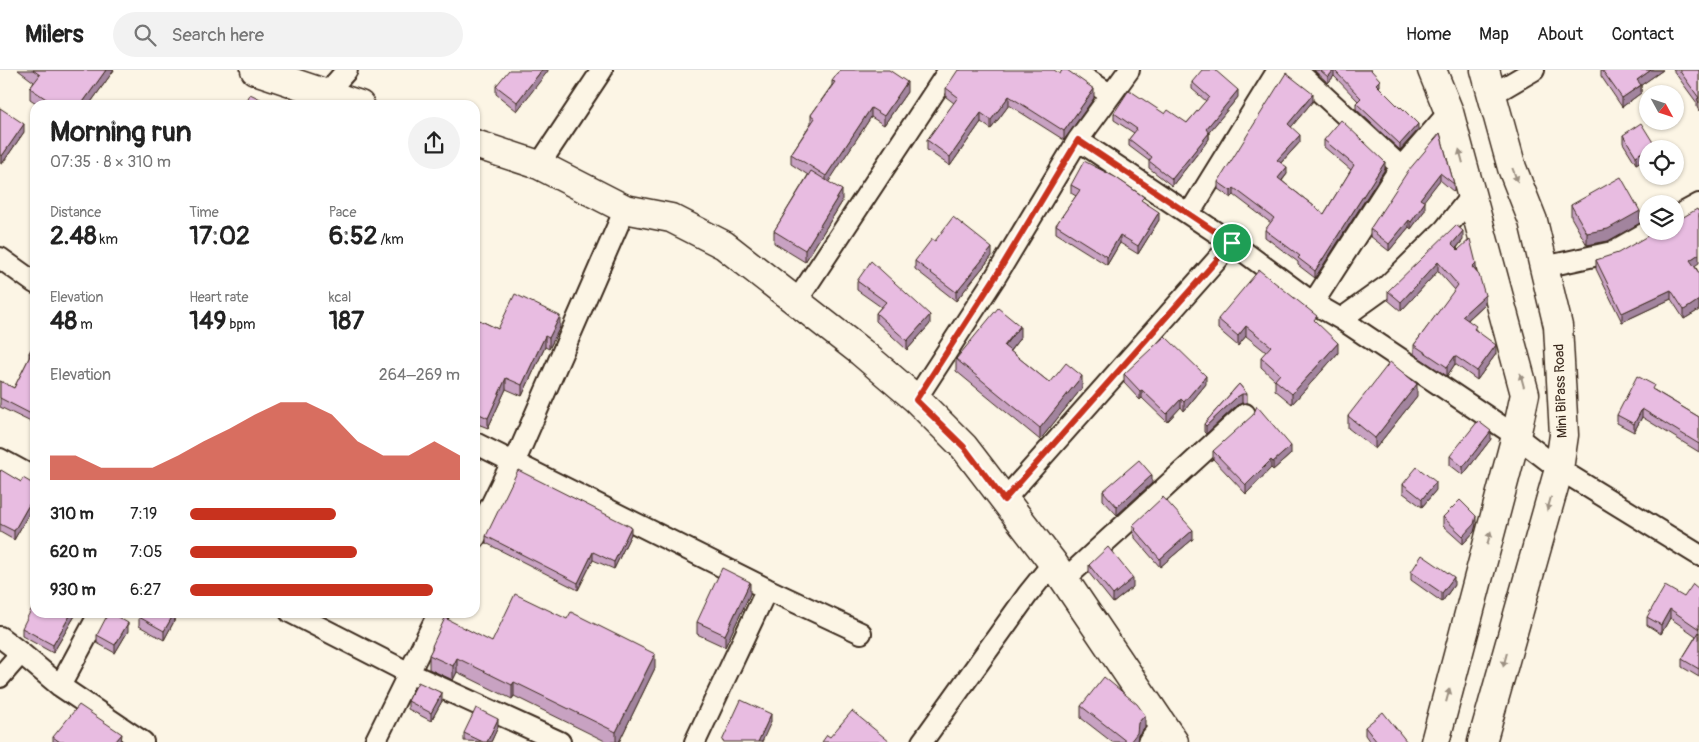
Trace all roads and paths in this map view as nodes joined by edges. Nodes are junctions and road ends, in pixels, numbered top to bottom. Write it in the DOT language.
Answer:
graph roads {
  1 [pos="256,70"];
  2 [pos="347,70"];
  3 [pos="602,70"];
  4 [pos="1073,70"];
  5 [pos="1129,70"];
  6 [pos="1278,70"];
  7 [pos="1296,70"];
  8 [pos="1432,70"];
  9 [pos="1534,70"];
  10 [pos="940,74"];
  11 [pos="1489,82"];
  12 [pos="1111,95"];
  13 [pos="344,100"];
  14 [pos="347,100"];
  15 [pos="1449,112"];
  16 [pos="1078,140"];
  17 [pos="480,146"];
  18 [pos="539,165"];
  19 [pos="1401,167"];
  20 [pos="1471,196"];
  21 [pos="1699,204"];
  22 [pos="625,209"];
  23 [pos="1684,212"];
  24 [pos="1189,214"];
  25 [pos="1639,237"];
  26 [pos="1232,243"];
  27 [pos="0,258"];
  28 [pos="1544,267"];
  29 [pos="30,279"];
  30 [pos="796,302"];
  31 [pos="1314,303"];
  32 [pos="1341,319"];
  33 [pos="916,400"];
  34 [pos="1245,414"];
  35 [pos="1516,436"];
  36 [pos="480,444"];
  37 [pos="0,459"];
  38 [pos="513,460"];
  39 [pos="1559,469"];
  40 [pos="30,475"];
  41 [pos="1004,500"];
  42 [pos="480,528"];
  43 [pos="1699,555"];
  44 [pos="1059,572"];
  45 [pos="767,589"];
  46 [pos="97,618"];
  47 [pos="302,618"];
  48 [pos="436,618"];
  49 [pos="861,633"];
  50 [pos="0,638"];
  51 [pos="21,653"];
  52 [pos="410,673"];
  53 [pos="0,678"];
  54 [pos="60,686"];
  55 [pos="1161,736"];
  56 [pos="143,742"];
  57 [pos="375,742"];
  58 [pos="560,742"];
  59 [pos="695,742"];
  60 [pos="922,742"];
  61 [pos="1435,742"];
  62 [pos="1482,742"];
  1 -- 13 [label="street"];
  2 -- 14 [label="street"];
  3 -- 18 [label="street"];
  4 -- 12 [label="street"];
  5 -- 12 [label="street"];
  6 -- 24 [label="street"];
  7 -- 19 [label="street"];
  8 -- 15 [label="street"];
  9 -- 11 [label="street"];
  10 -- 30 [label="street"];
  11 -- 28 [label="street, Mini BiPass Road, one-way"];
  12 -- 16 [label="street"];
  15 -- 19 [label="street"];
  20 -- 15 [label="street, one-way"];
  16 -- 24 [label="street"];
  16 -- 33 [label="street"];
  17 -- 18 [label="street"];
  18 -- 22 [label="street"];
  19 -- 31 [label="street"];
  20 -- 32 [label="street"];
  35 -- 20 [label="street, one-way"];
  21 -- 23 [label="street"];
  22 -- 30 [label="street"];
  22 -- 38 [label="street"];
  24 -- 26 [label="street"];
  25 -- 28 [label="street"];
  26 -- 31 [label="street"];
  26 -- 41 [label="street"];
  27 -- 29 [label="street"];
  28 -- 39 [label="street, Mini BiPass Road"];
  30 -- 33 [label="street"];
  31 -- 32 [label="street"];
  32 -- 35 [label="street"];
  33 -- 41 [label="street"];
  34 -- 44 [label="street"];
  35 -- 39 [label="street"];
  61 -- 35 [label="street, one-way"];
  36 -- 38 [label="street"];
  37 -- 40 [label="street"];
  38 -- 42 [label="street"];
  38 -- 45 [label="street"];
  39 -- 43 [label="street"];
  39 -- 62 [label="street, Mini BiPass Road, one-way"];
  41 -- 44 [label="street"];
  44 -- 55 [label="street"];
  44 -- 60 [label="street"];
  45 -- 49 [label="street"];
  45 -- 59 [label="street"];
  46 -- 54 [label="street"];
  47 -- 52 [label="street"];
  48 -- 52 [label="street"];
  50 -- 51 [label="street"];
  51 -- 53 [label="street"];
  51 -- 54 [label="street"];
  52 -- 57 [label="street"];
  52 -- 58 [label="street"];
  54 -- 56 [label="street"];
}
